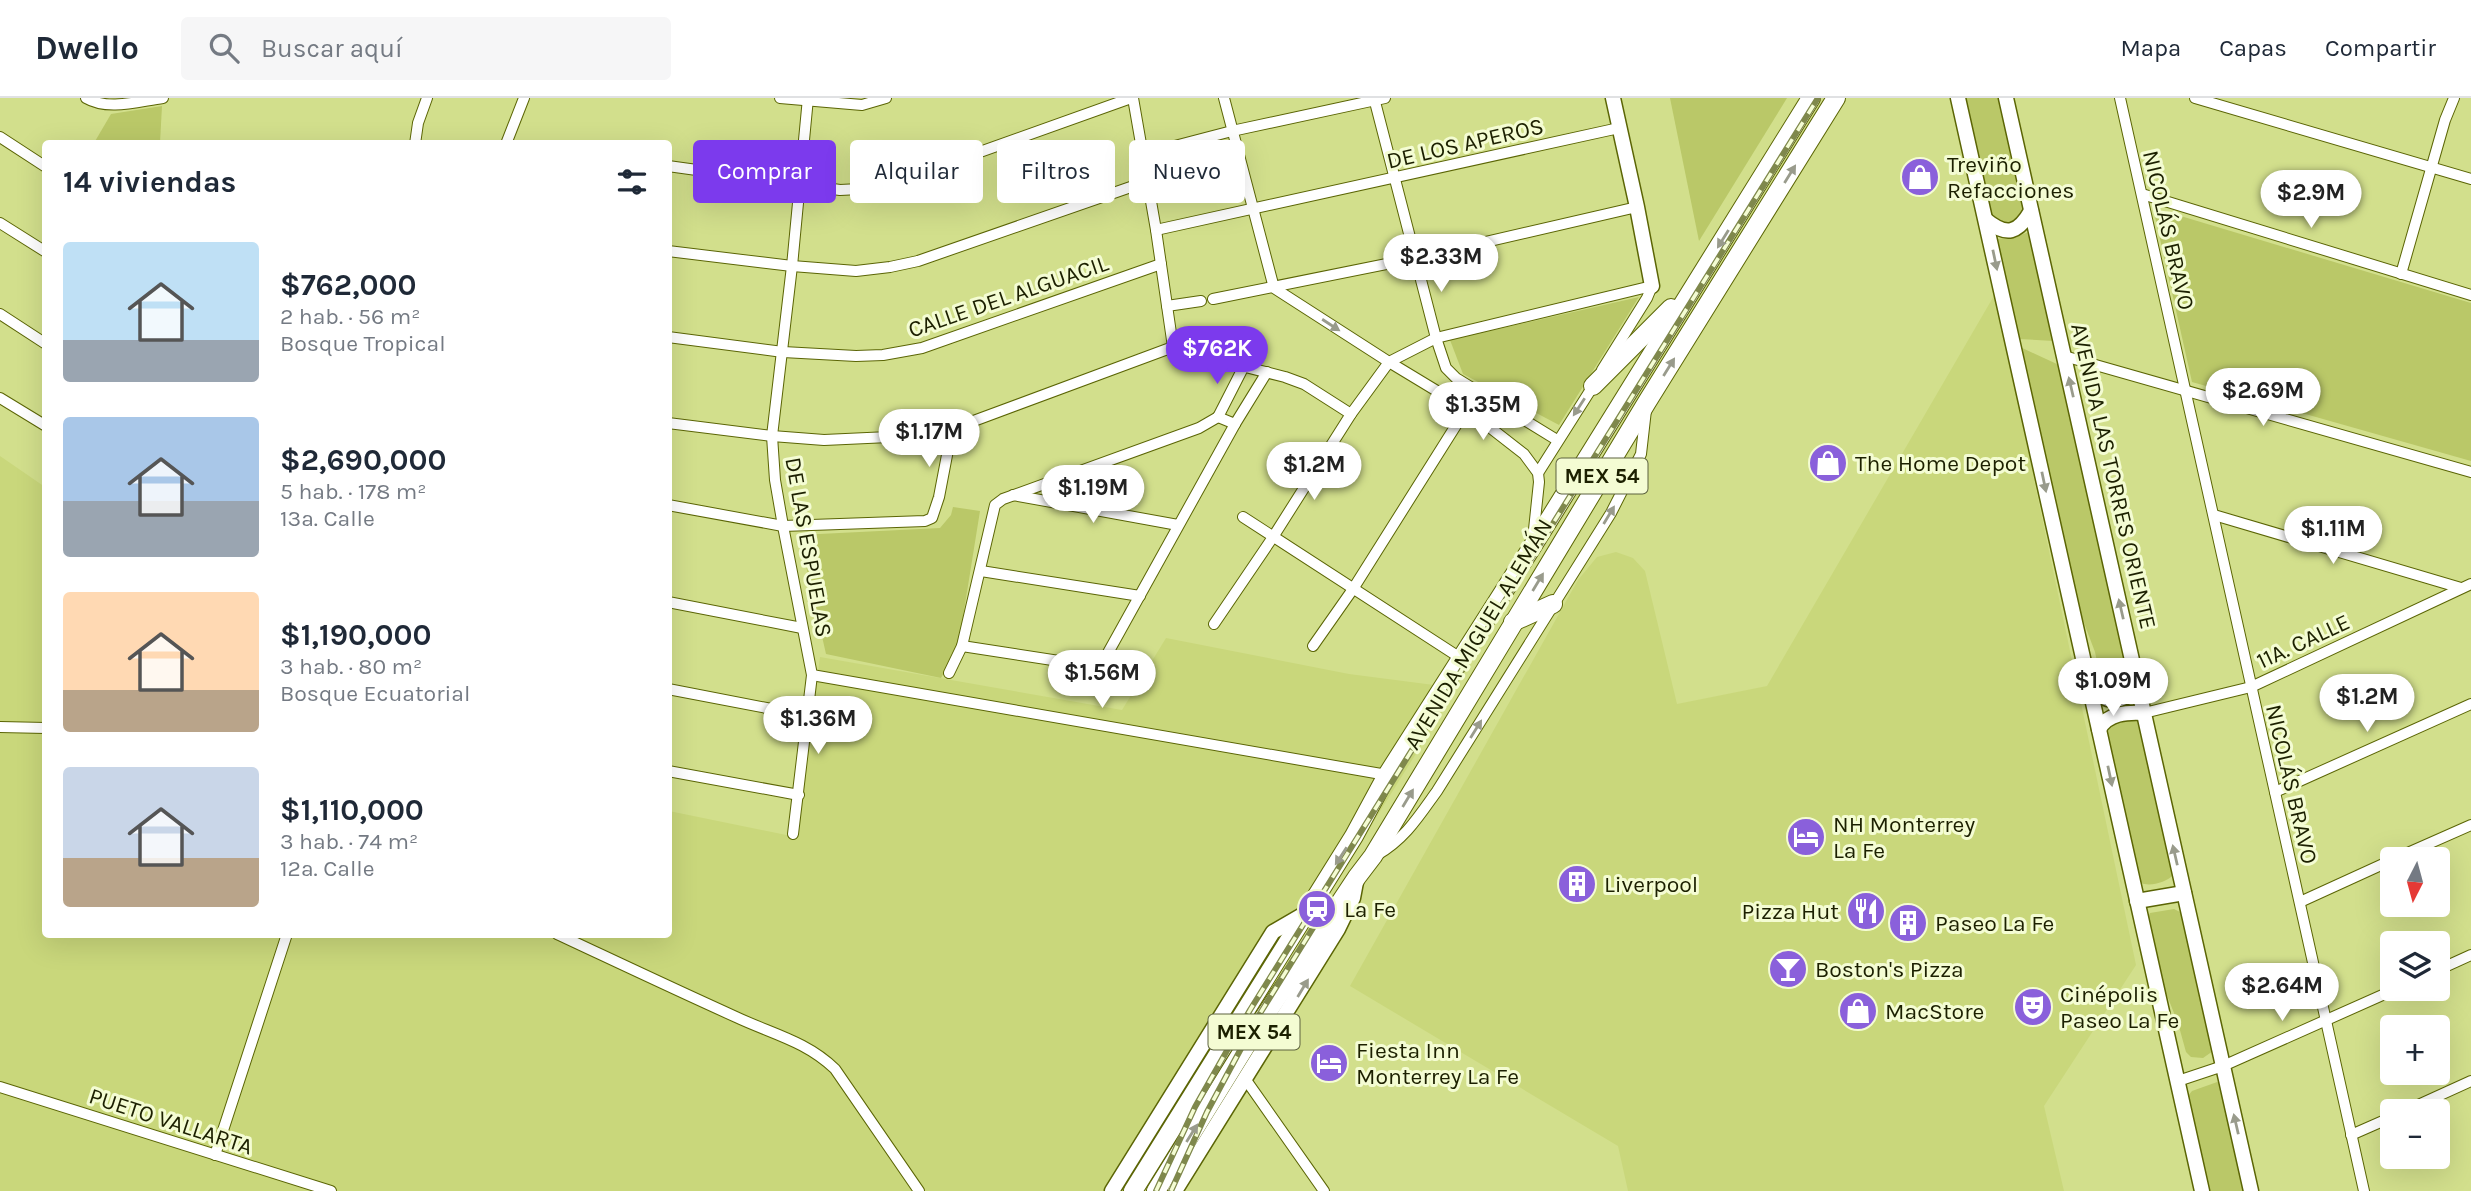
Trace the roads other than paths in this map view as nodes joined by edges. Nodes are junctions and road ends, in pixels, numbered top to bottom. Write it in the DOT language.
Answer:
graph roads {
  1 [pos="86,98"];
  2 [pos="163,98"];
  3 [pos="427,98"];
  4 [pos="524,98"];
  5 [pos="780,98"];
  6 [pos="886,98"];
  7 [pos="1132,98"];
  8 [pos="1224,98"];
  9 [pos="1613,98"];
  10 [pos="1811,98"];
  11 [pos="1836,98"];
  12 [pos="1958,98"];
  13 [pos="2006,98"];
  14 [pos="2120,98"];
  15 [pos="2195,98"];
  16 [pos="2455,98"];
  17 [pos="1378,99"];
  18 [pos="808,100"];
  19 [pos="1619,128"];
  20 [pos="1233,131"];
  21 [pos="0,137"];
  22 [pos="416,140"];
  23 [pos="507,140"];
  24 [pos="804,140"];
  25 [pos="1141,140"];
  26 [pos="1198,140"];
  27 [pos="42,164"];
  28 [pos="672,167"];
  29 [pos="2431,167"];
  30 [pos="693,170"];
  31 [pos="1396,179"];
  32 [pos="2471,179"];
  33 [pos="1129,188"];
  34 [pos="836,190"];
  35 [pos="2141,194"];
  36 [pos="797,203"];
  37 [pos="1152,203"];
  38 [pos="1637,207"];
  39 [pos="1253,209"];
  40 [pos="2031,211"];
  41 [pos="1986,220"];
  42 [pos="0,223"];
  43 [pos="1156,230"];
  44 [pos="42,249"];
  45 [pos="672,251"];
  46 [pos="1416,258"];
  47 [pos="1161,264"];
  48 [pos="792,266"];
  49 [pos="2402,274"];
  50 [pos="1651,286"];
  51 [pos="1274,288"];
  52 [pos="1691,288"];
  53 [pos="2471,295"];
  54 [pos="1213,299"];
  55 [pos="1201,301"];
  56 [pos="1167,306"];
  57 [pos="0,314"];
  58 [pos="672,338"];
  59 [pos="1436,338"];
  60 [pos="42,341"];
  61 [pos="1173,347"];
  62 [pos="783,352"];
  63 [pos="2064,356"];
  64 [pos="1205,357"];
  65 [pos="1222,361"];
  66 [pos="1389,362"];
  67 [pos="1243,368"];
  68 [pos="1267,373"];
  69 [pos="1593,386"];
  70 [pos="2185,390"];
  71 [pos="1477,392"];
  72 [pos="0,398"];
  73 [pos="1647,402"];
  74 [pos="1465,408"];
  75 [pos="1352,414"];
  76 [pos="1218,417"];
  77 [pos="42,424"];
  78 [pos="672,424"];
  79 [pos="1235,424"];
  80 [pos="952,429"];
  81 [pos="772,436"];
  82 [pos="1558,440"];
  83 [pos="2471,472"];
  84 [pos="1538,473"];
  85 [pos="1013,495"];
  86 [pos="672,506"];
  87 [pos="2214,514"];
  88 [pos="1243,517"];
  89 [pos="1178,525"];
  90 [pos="783,526"];
  91 [pos="1273,537"];
  92 [pos="1532,547"];
  93 [pos="981,571"];
  94 [pos="2466,586"];
  95 [pos="1353,589"];
  96 [pos="1140,596"];
  97 [pos="672,603"];
  98 [pos="1553,604"];
  99 [pos="1513,622"];
  100 [pos="1213,624"];
  101 [pos="802,628"];
  102 [pos="962,646"];
  103 [pos="1313,646"];
  104 [pos="1462,659"];
  105 [pos="949,673"];
  106 [pos="812,675"];
  107 [pos="2089,686"];
  108 [pos="2250,687"];
  109 [pos="2138,688"];
  110 [pos="672,690"];
  111 [pos="2471,705"];
  112 [pos="2144,713"];
  113 [pos="808,716"];
  114 [pos="0,727"];
  115 [pos="42,728"];
  116 [pos="2099,729"];
  117 [pos="672,772"];
  118 [pos="1387,775"];
  119 [pos="2275,792"];
  120 [pos="799,795"];
  121 [pos="2471,825"];
  122 [pos="793,834"];
  123 [pos="2422,847"];
  124 [pos="1373,856"];
  125 [pos="2380,866"];
  126 [pos="1357,877"];
  127 [pos="2184,893"];
  128 [pos="2137,901"];
  129 [pos="2300,902"];
  130 [pos="1304,914"];
  131 [pos="286,938"];
  132 [pos="566,938"];
  133 [pos="2471,955"];
  134 [pos="2450,965"];
  135 [pos="2380,996"];
  136 [pos="2326,1020"];
  137 [pos="2223,1066"];
  138 [pos="1246,1080"];
  139 [pos="2178,1081"];
  140 [pos="2471,1081"];
  141 [pos="0,1087"];
  142 [pos="2431,1099"];
  143 [pos="2380,1122"];
  144 [pos="2351,1135"];
  145 [pos="215,1155"];
  146 [pos="1134,1190"];
  147 [pos="331,1191"];
  148 [pos="919,1191"];
  149 [pos="1112,1191"];
  150 [pos="1156,1191"];
  151 [pos="1175,1191"];
  152 [pos="1324,1191"];
  153 [pos="2202,1191"];
  154 [pos="2251,1191"];
  155 [pos="2364,1191"];
  1 -- 2 [label="street"];
  3 -- 22 [label="street"];
  4 -- 23 [label="street"];
  5 -- 18 [label="street"];
  6 -- 18 [label="street"];
  7 -- 25 [label="street"];
  7 -- 34 [label="street"];
  8 -- 20 [label="street"];
  9 -- 19 [label="street"];
  10 -- 52 [label="highway, AVENIDA MIGUEL ALEMÁN / MEX 54, one-way"];
  73 -- 11 [label="highway, AVENIDA MIGUEL ALEMÁN / MEX 54, one-way"];
  12 -- 41 [label="street"];
  13 -- 40 [label="street, AVENIDA LAS TORRES ORIENTE"];
  14 -- 35 [label="street, NICOLÁS BRAVO"];
  15 -- 29 [label="street"];
  16 -- 29 [label="street"];
  17 -- 20 [label="street"];
  17 -- 31 [label="street"];
  18 -- 24 [label="street, DE LAS ESPUELAS"];
  19 -- 31 [label="street, DE LOS APEROS"];
  19 -- 38 [label="street"];
  20 -- 26 [label="street"];
  20 -- 39 [label="street"];
  21 -- 27 [label="street"];
  28 -- 30 [label="street"];
  29 -- 32 [label="street"];
  29 -- 49 [label="street"];
  31 -- 39 [label="street, DE LOS APEROS"];
  31 -- 46 [label="street"];
  33 -- 48 [label="street"];
  35 -- 49 [label="street"];
  35 -- 70 [label="street, NICOLÁS BRAVO"];
  36 -- 48 [label="street, DE LAS ESPUELAS"];
  37 -- 43 [label="street"];
  38 -- 46 [label="street"];
  38 -- 50 [label="street"];
  39 -- 43 [label="street, DE LOS APEROS"];
  39 -- 51 [label="street"];
  40 -- 41 [label="street"];
  40 -- 63 [label="street, AVENIDA LAS TORRES ORIENTE"];
  41 -- 107 [label="street, one-way"];
  42 -- 44 [label="street"];
  43 -- 47 [label="street"];
  45 -- 48 [label="street"];
  46 -- 51 [label="street"];
  46 -- 59 [label="street"];
  47 -- 56 [label="street"];
  47 -- 62 [label="street, CALLE DEL ALGUACIL"];
  48 -- 62 [label="street, DE LAS ESPUELAS"];
  49 -- 53 [label="street"];
  50 -- 59 [label="street"];
  50 -- 69 [label="street"];
  51 -- 54 [label="street"];
  51 -- 66 [label="street, one-way"];
  52 -- 69 [label="highway"];
  52 -- 92 [label="highway, AVENIDA MIGUEL ALEMÁN / MEX 54"];
  55 -- 56 [label="street"];
  56 -- 61 [label="street"];
  57 -- 60 [label="street"];
  58 -- 62 [label="street, CALLE DEL ALGUACIL"];
  59 -- 66 [label="street"];
  59 -- 71 [label="street"];
  61 -- 64 [label="street"];
  61 -- 80 [label="street"];
  62 -- 81 [label="street, DE LAS ESPUELAS"];
  63 -- 70 [label="street"];
  109 -- 63 [label="street, AVENIDA LAS TORRES ORIENTE, one-way"];
  65 -- 67 [label="street"];
  66 -- 74 [label="street"];
  66 -- 75 [label="street"];
  67 -- 68 [label="street"];
  67 -- 76 [label="street"];
  68 -- 75 [label="street"];
  68 -- 79 [label="street"];
  69 -- 82 [label="street, one-way"];
  70 -- 83 [label="street"];
  70 -- 87 [label="street, NICOLÁS BRAVO"];
  71 -- 74 [label="street"];
  71 -- 82 [label="street"];
  72 -- 77 [label="street"];
  98 -- 73 [label="street, one-way"];
  99 -- 73 [label="highway, AVENIDA MIGUEL ALEMÁN / MEX 54, one-way"];
  74 -- 84 [label="street"];
  74 -- 95 [label="street"];
  75 -- 91 [label="street"];
  76 -- 79 [label="street"];
  76 -- 85 [label="street"];
  78 -- 81 [label="street"];
  79 -- 89 [label="street"];
  80 -- 81 [label="street"];
  80 -- 90 [label="street"];
  81 -- 90 [label="street, DE LAS ESPUELAS"];
  82 -- 84 [label="street"];
  84 -- 92 [label="street"];
  85 -- 89 [label="street"];
  85 -- 93 [label="street"];
  86 -- 90 [label="street"];
  87 -- 94 [label="street"];
  87 -- 108 [label="street, NICOLÁS BRAVO"];
  88 -- 91 [label="street"];
  89 -- 96 [label="street"];
  90 -- 101 [label="street, DE LAS ESPUELAS"];
  91 -- 95 [label="street"];
  91 -- 100 [label="street"];
  92 -- 104 [label="highway, AVENIDA MIGUEL ALEMÁN / MEX 54"];
  93 -- 96 [label="street"];
  93 -- 102 [label="street"];
  94 -- 108 [label="street, 11A. CALLE"];
  95 -- 103 [label="street"];
  95 -- 104 [label="street"];
  96 -- 102 [label="street"];
  97 -- 101 [label="street"];
  98 -- 99 [label="highway"];
  124 -- 98 [label="street, one-way"];
  124 -- 99 [label="highway, AVENIDA MIGUEL ALEMÁN / MEX 54, one-way"];
  101 -- 106 [label="street, DE LAS ESPUELAS"];
  102 -- 105 [label="street"];
  104 -- 118 [label="highway, AVENIDA MIGUEL ALEMÁN / MEX 54"];
  106 -- 113 [label="street, DE LAS ESPUELAS"];
  106 -- 118 [label="street"];
  107 -- 109 [label="street"];
  107 -- 116 [label="street"];
  108 -- 112 [label="street, 11A. CALLE"];
  108 -- 119 [label="street, NICOLÁS BRAVO"];
  109 -- 112 [label="street, AVENIDA LAS TORRES ORIENTE"];
  110 -- 113 [label="street"];
  111 -- 119 [label="street"];
  112 -- 116 [label="street"];
  127 -- 112 [label="street, AVENIDA LAS TORRES ORIENTE, one-way"];
  113 -- 120 [label="street, DE LAS ESPUELAS"];
  114 -- 115 [label="street"];
  116 -- 128 [label="street, one-way"];
  117 -- 120 [label="street"];
  118 -- 130 [label="highway, AVENIDA MIGUEL ALEMÁN / MEX 54, one-way"];
  119 -- 129 [label="street, NICOLÁS BRAVO"];
  120 -- 122 [label="street, DE LAS ESPUELAS"];
  121 -- 123 [label="street"];
  124 -- 126 [label="highway, AVENIDA MIGUEL ALEMÁN / MEX 54"];
  125 -- 129 [label="street"];
  138 -- 126 [label="street, one-way"];
  150 -- 126 [label="highway, AVENIDA MIGUEL ALEMÁN / MEX 54, one-way"];
  127 -- 128 [label="street"];
  127 -- 137 [label="street, AVENIDA LAS TORRES ORIENTE"];
  128 -- 139 [label="street"];
  129 -- 136 [label="street, NICOLÁS BRAVO"];
  130 -- 146 [label="highway, AVENIDA MIGUEL ALEMÁN / MEX 54"];
  130 -- 149 [label="street"];
  131 -- 145 [label="street"];
  132 -- 148 [label="street"];
  133 -- 134 [label="street"];
  135 -- 136 [label="street"];
  136 -- 137 [label="street"];
  136 -- 144 [label="street, NICOLÁS BRAVO"];
  137 -- 139 [label="street"];
  154 -- 137 [label="street, AVENIDA LAS TORRES ORIENTE, one-way"];
  138 -- 151 [label="street"];
  138 -- 152 [label="street"];
  139 -- 153 [label="street"];
  140 -- 142 [label="street"];
  141 -- 145 [label="street, PUETO VALLARTA"];
  143 -- 144 [label="street"];
  144 -- 155 [label="street, NICOLÁS BRAVO"];
  145 -- 147 [label="street, PUETO VALLARTA"];
}
